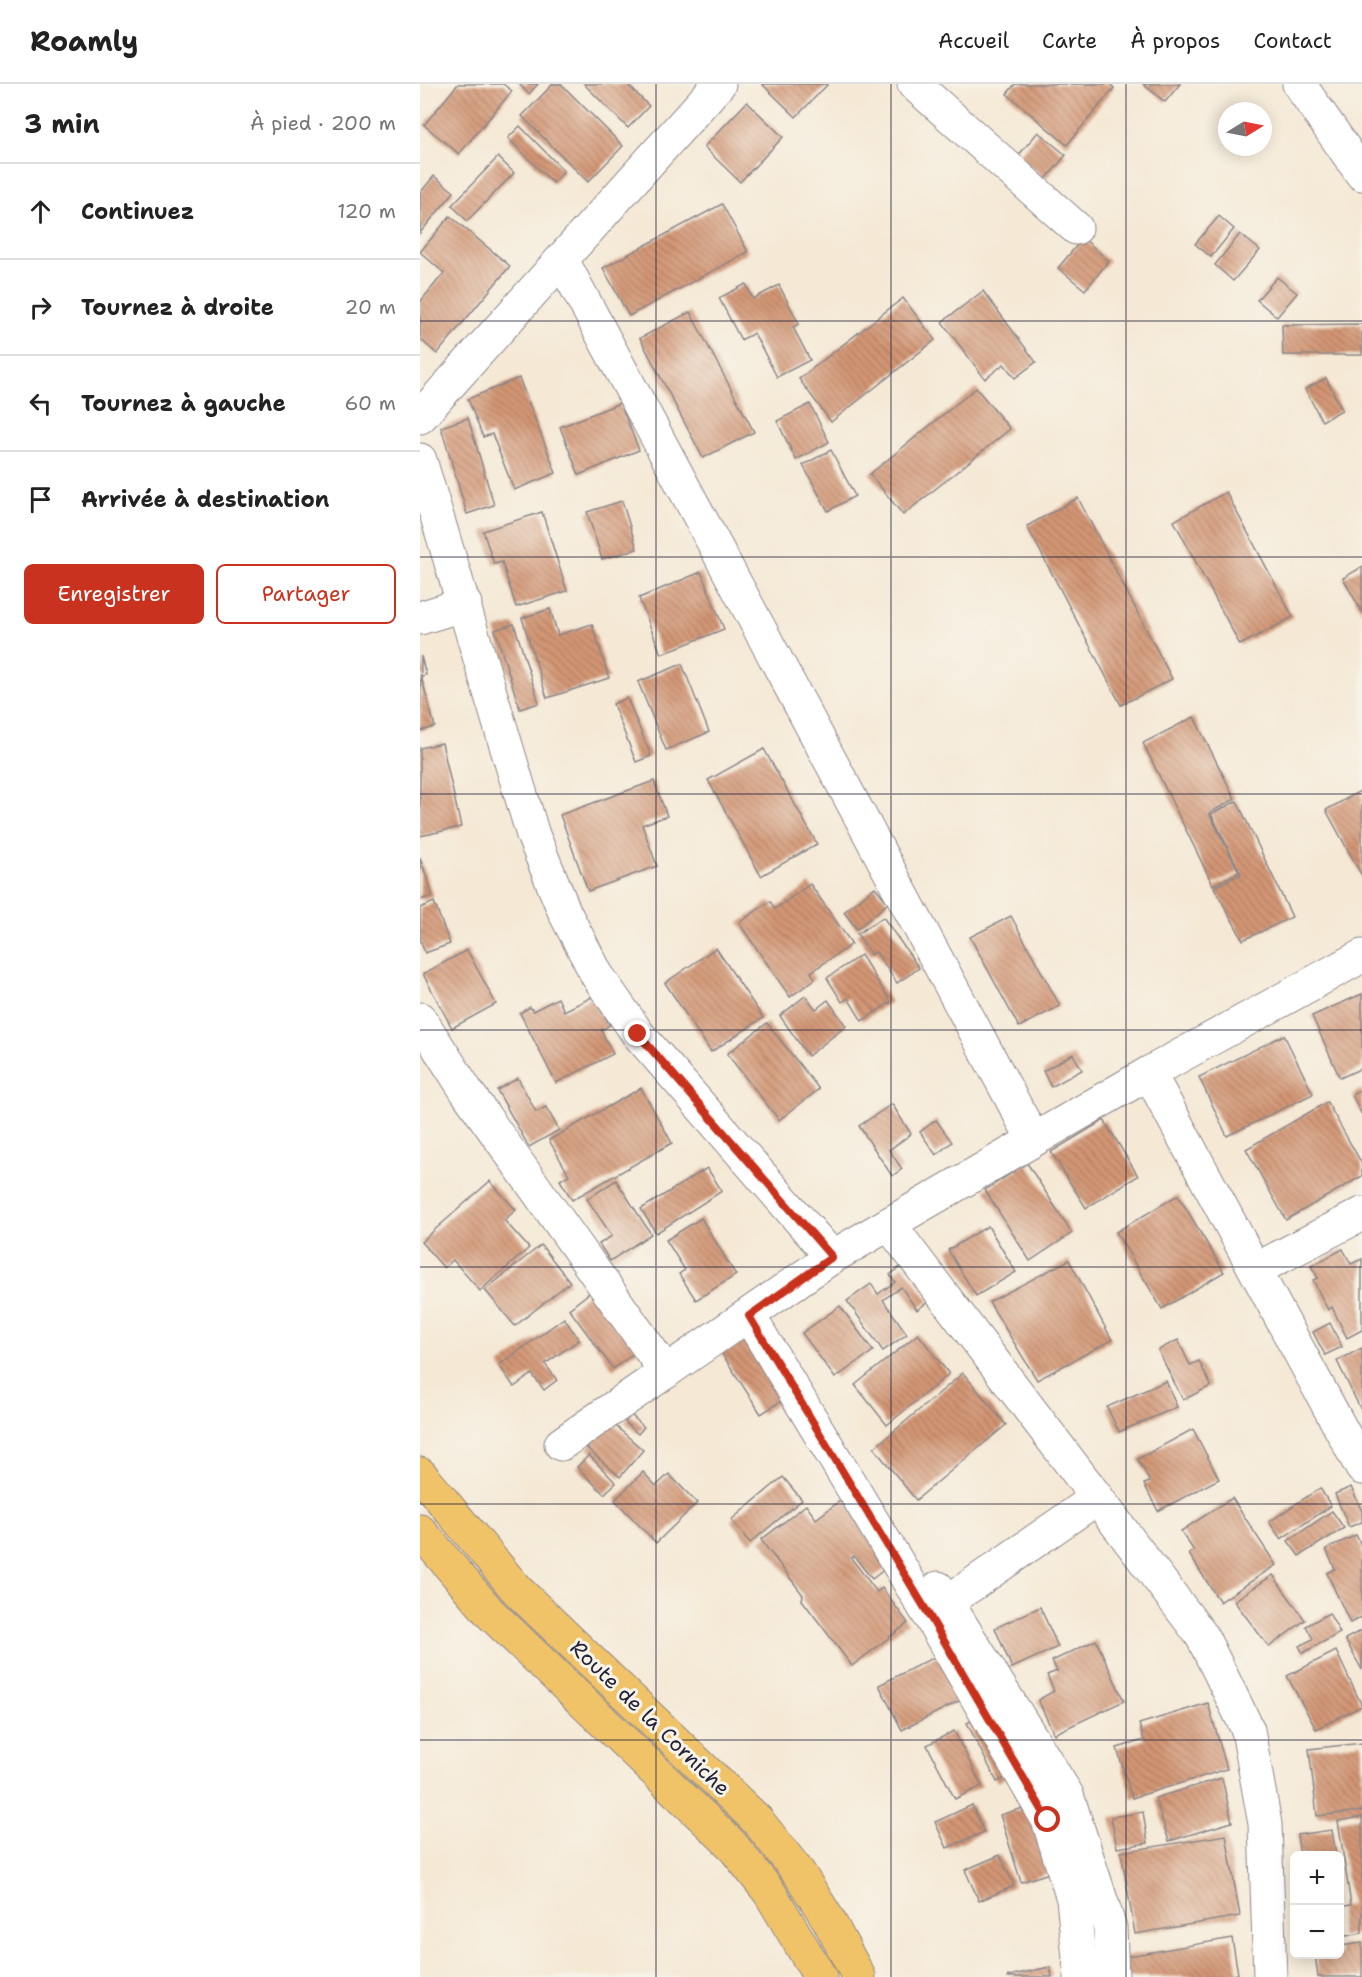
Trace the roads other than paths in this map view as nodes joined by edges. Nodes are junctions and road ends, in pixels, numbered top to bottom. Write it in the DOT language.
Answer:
graph roads {
  1 [pos="719,84"];
  2 [pos="914,84"];
  3 [pos="1299,84"];
  4 [pos="1362,174"];
  5 [pos="1076,228"];
  6 [pos="562,260"];
  7 [pos="420,417"];
  8 [pos="420,460"];
  9 [pos="465,604"];
  10 [pos="420,618"];
  11 [pos="1362,956"];
  12 [pos="420,1019"];
  13 [pos="1149,1073"];
  14 [pos="1033,1139"];
  15 [pos="1362,1214"];
  16 [pos="889,1224"];
  17 [pos="832,1257"];
  18 [pos="1257,1269"];
  19 [pos="749,1316"];
  20 [pos="666,1372"];
  21 [pos="561,1444"];
  22 [pos="1362,1468"];
  23 [pos="420,1474"];
  24 [pos="1097,1498"];
  25 [pos="420,1531"];
  26 [pos="927,1570"];
  27 [pos="938,1609"];
  28 [pos="820,1977"];
  29 [pos="859,1977"];
  30 [pos="1081,1977"];
  31 [pos="1112,1977"];
  32 [pos="1270,1977"];
  1 -- 6 [label="street"];
  2 -- 5 [label="street"];
  3 -- 4 [label="street"];
  6 -- 7 [label="street"];
  6 -- 14 [label="street"];
  8 -- 9 [label="street"];
  9 -- 10 [label="street"];
  9 -- 17 [label="street"];
  11 -- 13 [label="street"];
  12 -- 20 [label="street"];
  13 -- 14 [label="street"];
  13 -- 18 [label="street"];
  14 -- 16 [label="street"];
  15 -- 18 [label="street"];
  16 -- 17 [label="street"];
  16 -- 24 [label="street"];
  17 -- 19 [label="street"];
  18 -- 22 [label="street"];
  19 -- 20 [label="street"];
  19 -- 27 [label="street"];
  20 -- 21 [label="street"];
  23 -- 29 [label="main road, Route de la Corniche"];
  24 -- 27 [label="street"];
  24 -- 32 [label="street"];
  25 -- 28 [label="main road, Route de la Corniche"];
  26 -- 27 [label="street"];
  27 -- 30 [label="street"];
  27 -- 31 [label="street"];
}
